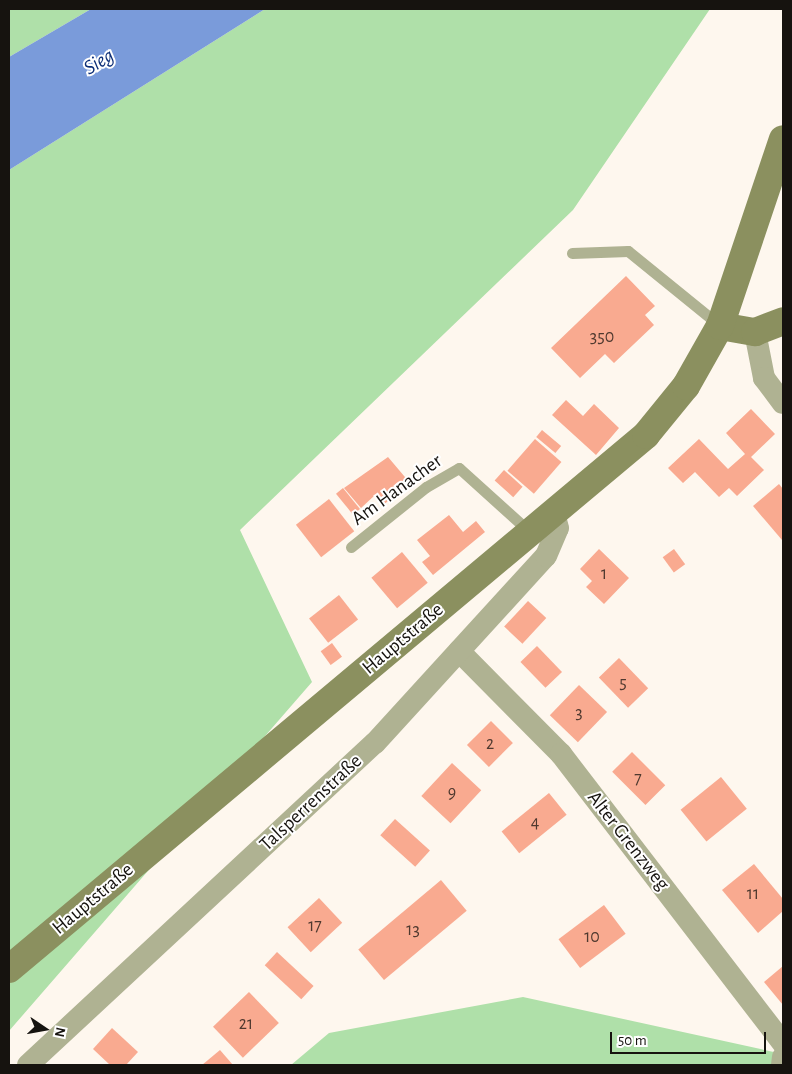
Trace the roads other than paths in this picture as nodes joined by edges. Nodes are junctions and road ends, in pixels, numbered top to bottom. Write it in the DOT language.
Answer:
graph roads {
  1 [pos="783,139"];
  2 [pos="572,253"];
  3 [pos="783,321"];
  4 [pos="720,326"];
  5 [pos="756,332"];
  6 [pos="783,403"];
  7 [pos="554,513"];
  8 [pos="531,533"];
  9 [pos="351,546"];
  10 [pos="459,651"];
  11 [pos="9,969"];
  12 [pos="783,1043"];
  13 [pos="783,1057"];
  14 [pos="28,1065"];
  15 [pos="782,1065"];
  1 -- 4 [label="main road, Hauptstraße"];
  2 -- 4 [label="lane"];
  3 -- 5 [label="main road"];
  4 -- 5 [label="main road"];
  4 -- 7 [label="main road, Hauptstraße"];
  5 -- 6 [label="street"];
  7 -- 8 [label="main road, Hauptstraße"];
  7 -- 10 [label="street, Talsperrenstraße"];
  8 -- 9 [label="lane, Am Hanacher"];
  8 -- 11 [label="main road, Hauptstraße"];
  10 -- 12 [label="street, Alter Grenzweg"];
  10 -- 14 [label="street, Talsperrenstraße"];
  13 -- 15 [label="street"];
}
